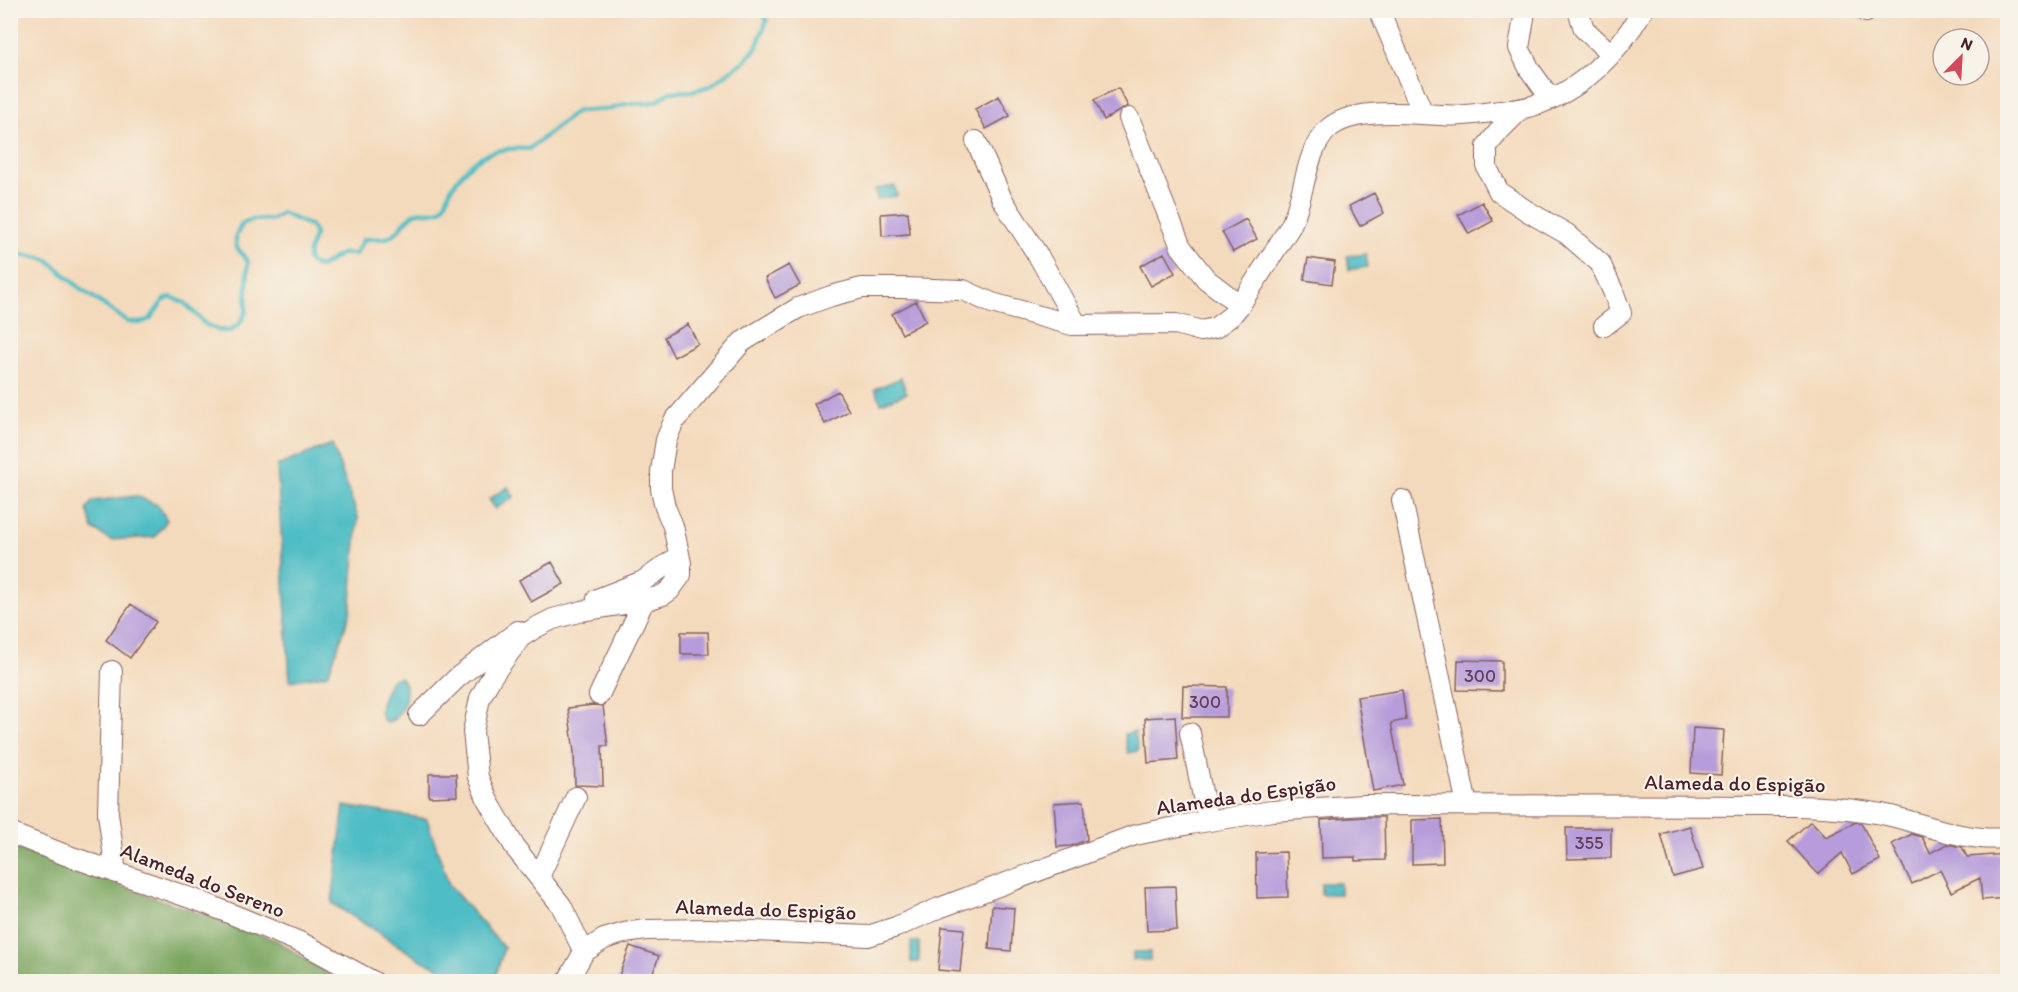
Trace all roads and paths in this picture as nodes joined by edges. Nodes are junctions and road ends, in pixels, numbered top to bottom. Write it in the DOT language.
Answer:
graph roads {
  1 [pos="1379,10"];
  2 [pos="1578,10"];
  3 [pos="1643,10"];
  4 [pos="1524,18"];
  5 [pos="1611,54"];
  6 [pos="1551,99"];
  7 [pos="1522,108"];
  8 [pos="1423,113"];
  9 [pos="1129,118"];
  10 [pos="976,141"];
  11 [pos="1240,305"];
  12 [pos="1077,325"];
  13 [pos="1604,326"];
  14 [pos="1402,500"];
  15 [pos="679,556"];
  16 [pos="644,601"];
  17 [pos="112,671"];
  18 [pos="599,695"];
  19 [pos="419,715"];
  20 [pos="1190,733"];
  21 [pos="576,797"];
  22 [pos="1467,805"];
  23 [pos="1208,821"];
  24 [pos="10,833"];
  25 [pos="2007,838"];
  26 [pos="116,873"];
  27 [pos="539,877"];
  28 [pos="584,952"];
  29 [pos="374,981"];
  30 [pos="567,981"];
  1 -- 8 [label="street"];
  2 -- 5 [label="street"];
  3 -- 5 [label="street"];
  4 -- 6 [label="street"];
  5 -- 6 [label="street"];
  6 -- 7 [label="street"];
  7 -- 8 [label="street"];
  7 -- 13 [label="street"];
  8 -- 11 [label="street"];
  9 -- 11 [label="street"];
  10 -- 12 [label="street"];
  11 -- 12 [label="street"];
  12 -- 15 [label="street"];
  14 -- 22 [label="street"];
  15 -- 16 [label="street"];
  15 -- 19 [label="street"];
  16 -- 18 [label="street"];
  16 -- 27 [label="street"];
  17 -- 26 [label="street"];
  20 -- 23 [label="street"];
  21 -- 27 [label="street"];
  22 -- 23 [label="street, Alameda do Espigão"];
  22 -- 25 [label="street, Alameda do Espigão"];
  23 -- 28 [label="street, Alameda do Espigão"];
  24 -- 26 [label="street, Alameda do Sereno"];
  26 -- 29 [label="street, Alameda do Sereno"];
  27 -- 28 [label="street"];
  28 -- 30 [label="street"];
}
